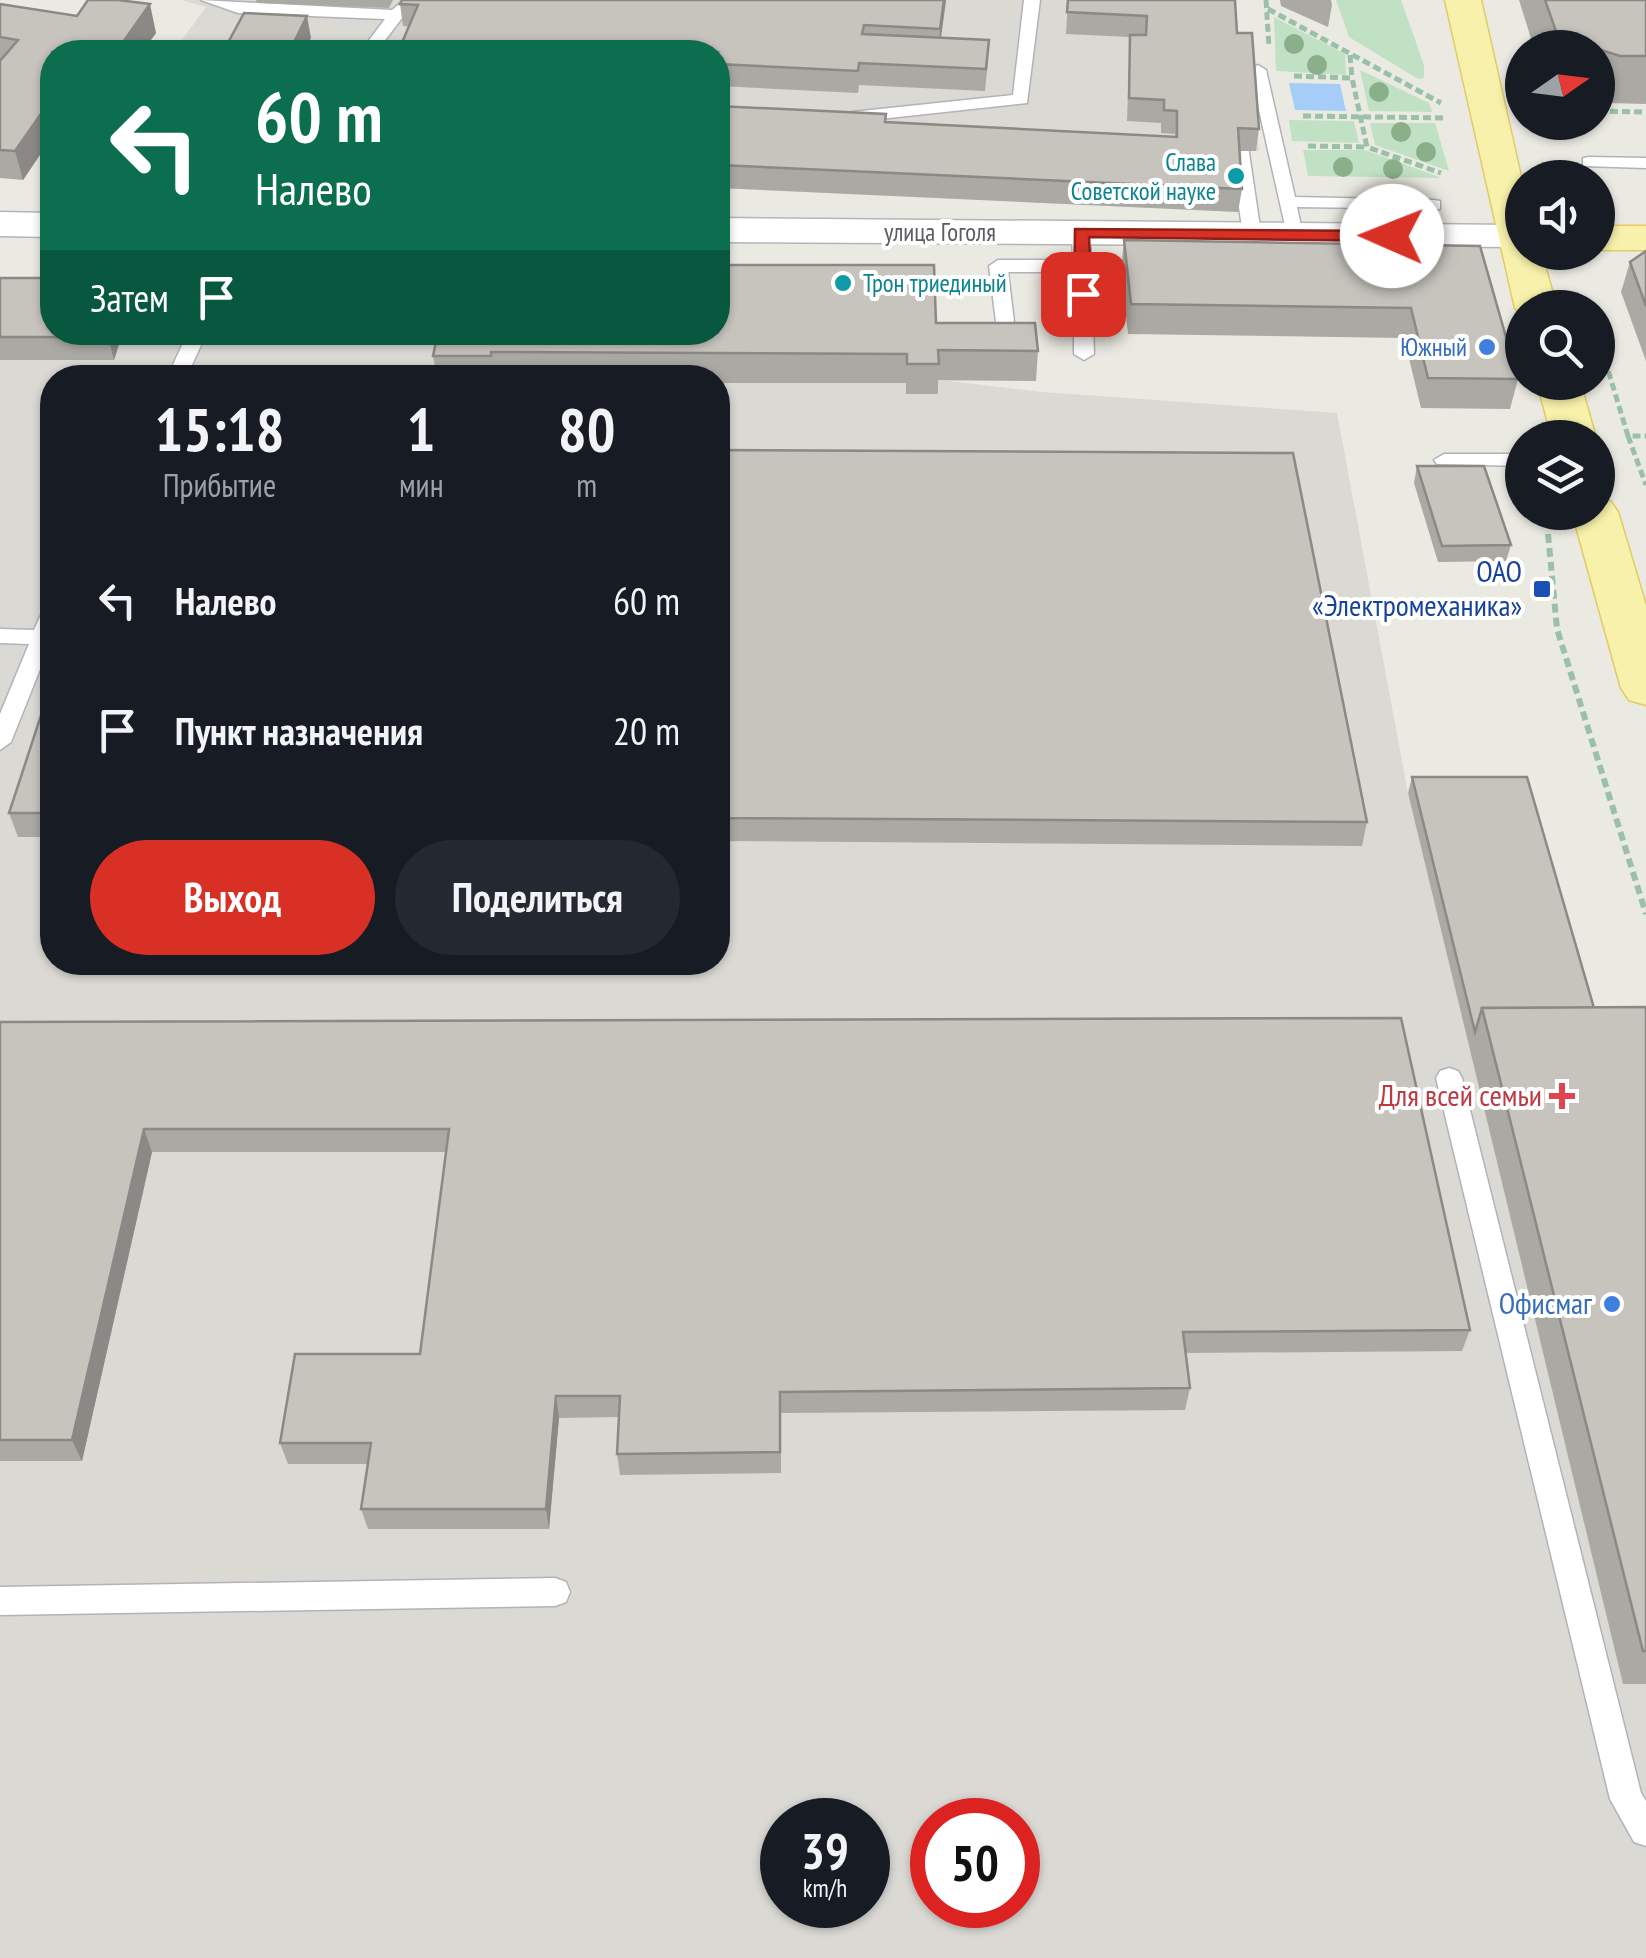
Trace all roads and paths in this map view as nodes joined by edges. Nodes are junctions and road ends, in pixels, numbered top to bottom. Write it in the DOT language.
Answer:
graph roads {
  1 [pos="208,0"];
  2 [pos="1032,0"];
  3 [pos="1266,0"];
  4 [pos="1462,0"];
  5 [pos="240,4"];
  6 [pos="403,7"];
  7 [pos="1266,8"];
  8 [pos="377,40"];
  9 [pos="1270,50"];
  10 [pos="1350,54"];
  11 [pos="1258,70"];
  12 [pos="1294,76"];
  13 [pos="1352,78"];
  14 [pos="1444,105"];
  15 [pos="1615,111"];
  16 [pos="1646,112"];
  17 [pos="1300,116"];
  18 [pos="836,117"];
  19 [pos="1360,118"];
  20 [pos="1447,118"];
  21 [pos="1301,145"];
  22 [pos="1239,146"];
  23 [pos="1367,147"];
  24 [pos="1615,162"];
  25 [pos="1646,163"];
  26 [pos="1446,174"];
  27 [pos="1505,179"];
  28 [pos="1434,204"];
  29 [pos="1292,218"];
  30 [pos="0,224"];
  31 [pos="40,225"];
  32 [pos="730,231"];
  33 [pos="1252,234"];
  34 [pos="1505,236"];
  35 [pos="1615,238"];
  36 [pos="1646,238"];
  37 [pos="1082,249"];
  38 [pos="1005,322"];
  39 [pos="1084,354"];
  40 [pos="1615,393"];
  41 [pos="1628,436"];
  42 [pos="1646,436"];
  43 [pos="1444,460"];
  44 [pos="1505,460"];
  45 [pos="1646,486"];
  46 [pos="1600,530"];
  47 [pos="1548,532"];
  48 [pos="0,636"];
  49 [pos="40,637"];
  50 [pos="40,642"];
  51 [pos="1646,688"];
  52 [pos="0,742"];
  53 [pos="1646,914"];
  54 [pos="1449,1078"];
  55 [pos="555,1592"];
  56 [pos="0,1601"];
  57 [pos="1646,1830"];
  1 -- 5 [label="lane"];
  2 -- 18 [label="lane"];
  3 -- 7 [label="path"];
  4 -- 27 [label="main road"];
  5 -- 6 [label="lane"];
  6 -- 8 [label="lane"];
  7 -- 9 [label="path"];
  7 -- 10 [label="path"];
  10 -- 13 [label="path"];
  10 -- 14 [label="path"];
  11 -- 29 [label="lane"];
  12 -- 13 [label="path"];
  13 -- 19 [label="path"];
  15 -- 16 [label="path"];
  17 -- 19 [label="path"];
  19 -- 20 [label="path"];
  19 -- 23 [label="path"];
  21 -- 23 [label="path"];
  22 -- 33 [label="lane"];
  23 -- 26 [label="path"];
  24 -- 25 [label="lane"];
  28 -- 29 [label="lane"];
  29 -- 33 [label="main road, улица Гоголя"];
  29 -- 34 [label="main road, улица Гоголя"];
  30 -- 31 [label="main road"];
  32 -- 37 [label="main road, улица Гоголя"];
  33 -- 37 [label="main road, улица Гоголя"];
  35 -- 36 [label="main road"];
  37 -- 38 [label="lane"];
  37 -- 39 [label="lane"];
  40 -- 41 [label="path"];
  41 -- 42 [label="path"];
  41 -- 45 [label="path"];
  43 -- 44 [label="lane"];
  46 -- 51 [label="main road"];
  47 -- 53 [label="path"];
  48 -- 49 [label="lane"];
  50 -- 52 [label="lane"];
  54 -- 57 [label="lane"];
  55 -- 56 [label="lane"];
}
